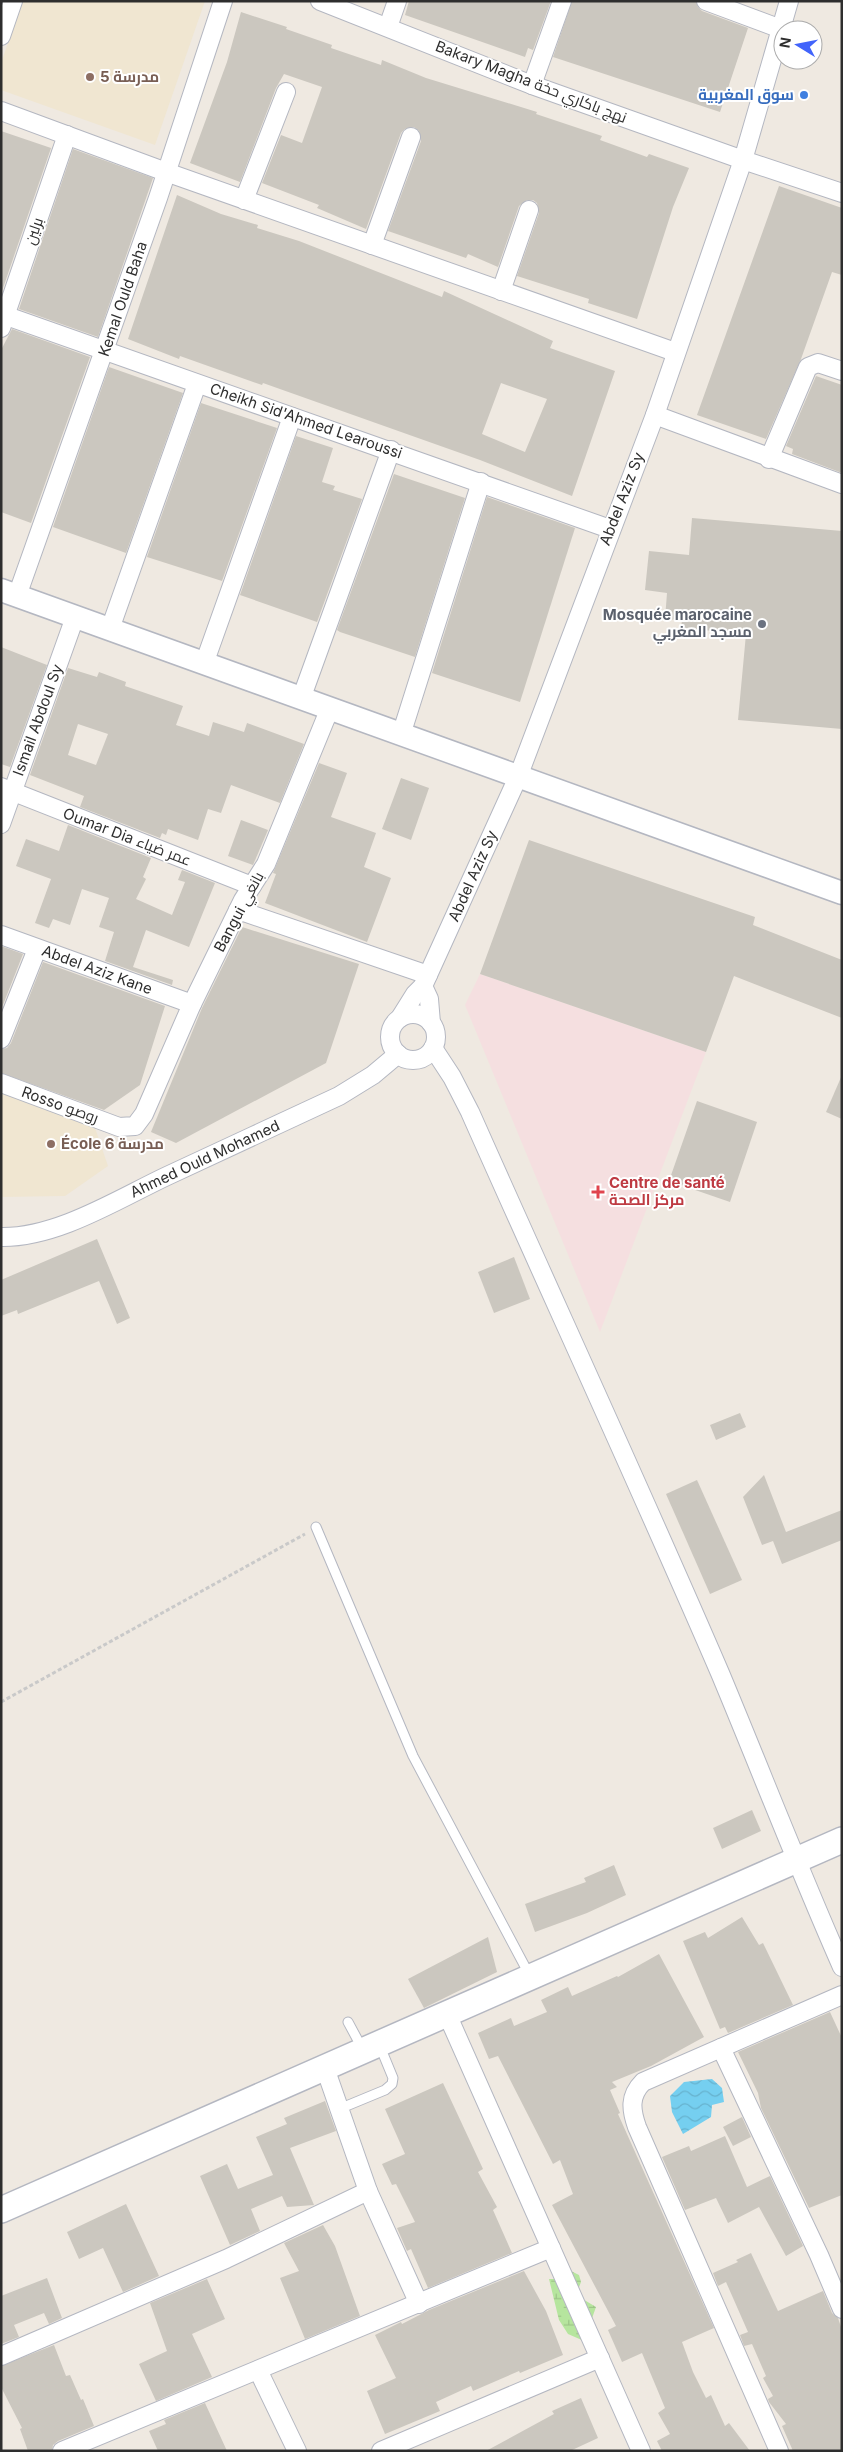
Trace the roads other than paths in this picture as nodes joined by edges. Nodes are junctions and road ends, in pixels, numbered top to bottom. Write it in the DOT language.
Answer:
graph roads {
  1 [pos="14,1"];
  2 [pos="222,1"];
  3 [pos="320,1"];
  4 [pos="397,1"];
  5 [pos="562,1"];
  6 [pos="706,1"];
  7 [pos="789,1"];
  8 [pos="784,20"];
  9 [pos="773,26"];
  10 [pos="388,27"];
  11 [pos="1,36"];
  12 [pos="773,57"];
  13 [pos="532,84"];
  14 [pos="286,92"];
  15 [pos="1,111"];
  16 [pos="67,135"];
  17 [pos="411,137"];
  18 [pos="743,160"];
  19 [pos="166,172"];
  20 [pos="842,193"];
  21 [pos="244,200"];
  22 [pos="530,210"];
  23 [pos="372,245"];
  24 [pos="501,291"];
  25 [pos="3,319"];
  26 [pos="104,352"];
  27 [pos="675,352"];
  28 [pos="842,371"];
  29 [pos="197,384"];
  30 [pos="655,415"];
  31 [pos="292,417"];
  32 [pos="391,450"];
  33 [pos="769,458"];
  34 [pos="481,482"];
  35 [pos="842,484"];
  36 [pos="610,529"];
  37 [pos="9,593"];
  38 [pos="75,617"];
  39 [pos="110,629"];
  40 [pos="204,664"];
  41 [pos="302,699"];
  42 [pos="330,708"];
  43 [pos="401,735"];
  44 [pos="518,778"];
  45 [pos="7,789"];
  46 [pos="1,824"];
  47 [pos="252,886"];
  48 [pos="842,893"];
  49 [pos="238,910"];
  50 [pos="1,935"];
  51 [pos="37,949"];
  52 [pos="426,980"];
  53 [pos="192,1004"];
  54 [pos="400,1018"];
  55 [pos="431,1023"];
  56 [pos="1,1039"];
  57 [pos="433,1048"];
  58 [pos="398,1054"];
  59 [pos="1,1083"];
  60 [pos="144,1114"];
  61 [pos="1,1237"];
  62 [pos="316,1528"];
  63 [pos="842,1840"];
  64 [pos="796,1861"];
  65 [pos="842,1967"];
  66 [pos="531,1977"];
  67 [pos="842,1995"];
  68 [pos="447,2014"];
  69 [pos="348,2022"];
  70 [pos="371,2047"];
  71 [pos="721,2048"];
  72 [pos="324,2068"];
  73 [pos="339,2109"];
  74 [pos="368,2191"];
  75 [pos="1,2210"];
  76 [pos="551,2248"];
  77 [pos="837,2283"];
  78 [pos="418,2304"];
  79 [pos="842,2309"];
  80 [pos="1,2356"];
  81 [pos="600,2358"];
  82 [pos="258,2370"];
  83 [pos="62,2451"];
  84 [pos="297,2451"];
  85 [pos="381,2451"];
  86 [pos="641,2451"];
  87 [pos="779,2451"];
  1 -- 11 [label="street"];
  2 -- 19 [label="street, Kemal Ould Baha"];
  3 -- 10 [label="street, Bakary Magha نهج باكاري حخة"];
  4 -- 10 [label="street"];
  5 -- 13 [label="street"];
  6 -- 9 [label="street"];
  7 -- 8 [label="street, Abdel Aziz Sy"];
  10 -- 13 [label="street, Bakary Magha نهج باكاري حخة"];
  12 -- 18 [label="street, Abdel Aziz Sy"];
  13 -- 18 [label="street, Bakary Magha نهج باكاري حخة"];
  14 -- 21 [label="street"];
  15 -- 16 [label="street"];
  16 -- 19 [label="street"];
  16 -- 25 [label="street, برلين"];
  17 -- 23 [label="street"];
  18 -- 20 [label="street, Bakary Magha نهج باكاري حخة"];
  18 -- 27 [label="street, Abdel Aziz Sy"];
  19 -- 21 [label="street"];
  19 -- 26 [label="street, Kemal Ould Baha"];
  21 -- 23 [label="street"];
  22 -- 24 [label="street"];
  23 -- 24 [label="street"];
  24 -- 27 [label="street"];
  25 -- 26 [label="street, Cheikh Sid'Ahmed Learoussi"];
  26 -- 29 [label="street, Cheikh Sid'Ahmed Learoussi"];
  26 -- 37 [label="street, Kemal Ould Baha"];
  27 -- 30 [label="street, Abdel Aziz Sy"];
  28 -- 33 [label="street"];
  29 -- 31 [label="street, Cheikh Sid'Ahmed Learoussi"];
  29 -- 39 [label="street"];
  30 -- 33 [label="street"];
  30 -- 36 [label="street, Abdel Aziz Sy"];
  31 -- 32 [label="street, Cheikh Sid'Ahmed Learoussi"];
  31 -- 40 [label="street"];
  32 -- 34 [label="street, Cheikh Sid'Ahmed Learoussi"];
  32 -- 41 [label="street"];
  33 -- 35 [label="street"];
  34 -- 36 [label="street, Cheikh Sid'Ahmed Learoussi"];
  34 -- 43 [label="street"];
  36 -- 44 [label="street, Abdel Aziz Sy"];
  37 -- 38 [label="street"];
  38 -- 39 [label="street"];
  38 -- 45 [label="street, Ismail Abdoul Sy"];
  39 -- 40 [label="street"];
  40 -- 41 [label="street"];
  41 -- 42 [label="street"];
  42 -- 43 [label="street"];
  42 -- 47 [label="street, Bangui بانغي"];
  43 -- 44 [label="street"];
  44 -- 48 [label="street"];
  44 -- 52 [label="street, Abdel Aziz Sy"];
  45 -- 46 [label="street, Ismail Abdoul Sy"];
  45 -- 47 [label="street, Oumar Dia عمر ضياء"];
  47 -- 49 [label="street, Bangui بانغي"];
  49 -- 52 [label="street"];
  49 -- 53 [label="street, Bangui بانغي"];
  50 -- 51 [label="street, Abdel Aziz Kane"];
  51 -- 53 [label="street, Abdel Aziz Kane"];
  51 -- 56 [label="street"];
  52 -- 54 [label="street, Abdel Aziz Sy"];
  52 -- 55 [label="street"];
  53 -- 60 [label="street, Bangui بانغي"];
  54 -- 55 [label="street"];
  54 -- 58 [label="street"];
  55 -- 57 [label="street"];
  57 -- 58 [label="street"];
  57 -- 64 [label="street"];
  58 -- 61 [label="street, Ahmed Ould Mohamed"];
  59 -- 60 [label="street, Rosso روصو"];
  62 -- 66 [label="lane"];
  63 -- 64 [label="main road"];
  64 -- 65 [label="street"];
  64 -- 66 [label="main road"];
  66 -- 68 [label="main road"];
  67 -- 71 [label="street"];
  68 -- 70 [label="main road"];
  68 -- 76 [label="street"];
  69 -- 70 [label="lane"];
  70 -- 72 [label="main road"];
  70 -- 73 [label="lane"];
  71 -- 77 [label="street"];
  71 -- 87 [label="street"];
  72 -- 73 [label="street"];
  72 -- 75 [label="main road"];
  73 -- 74 [label="street"];
  74 -- 78 [label="street"];
  74 -- 80 [label="street"];
  76 -- 78 [label="street"];
  76 -- 81 [label="street"];
  77 -- 79 [label="street"];
  78 -- 82 [label="street"];
  81 -- 85 [label="street"];
  81 -- 86 [label="street"];
  82 -- 83 [label="street"];
  82 -- 84 [label="street"];
}
